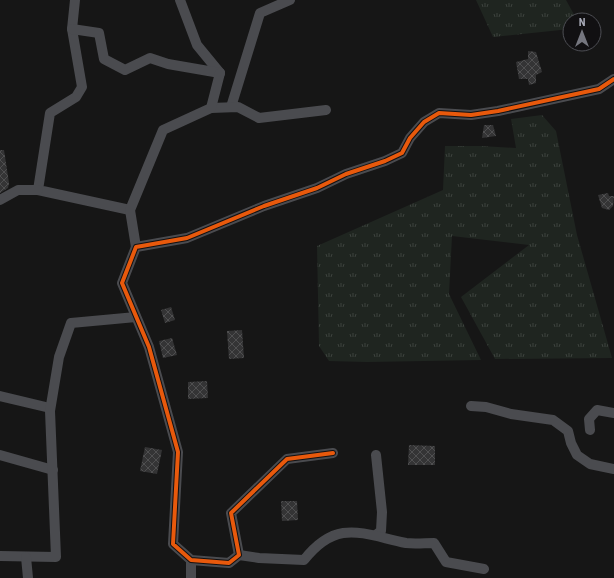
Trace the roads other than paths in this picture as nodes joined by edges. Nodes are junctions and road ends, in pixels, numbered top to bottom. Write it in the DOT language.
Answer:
graph roads {
  1 [pos="75,0"];
  2 [pos="180,0"];
  3 [pos="290,0"];
  4 [pos="72,28"];
  5 [pos="220,73"];
  6 [pos="614,79"];
  7 [pos="231,107"];
  8 [pos="211,108"];
  9 [pos="326,110"];
  10 [pos="38,190"];
  11 [pos="0,200"];
  12 [pos="130,210"];
  13 [pos="136,247"];
  14 [pos="136,317"];
  15 [pos="0,396"];
  16 [pos="471,406"];
  17 [pos="50,408"];
  18 [pos="614,413"];
  19 [pos="590,430"];
  20 [pos="333,453"];
  21 [pos="0,455"];
  22 [pos="376,455"];
  23 [pos="614,469"];
  24 [pos="52,470"];
  25 [pos="376,535"];
  26 [pos="239,555"];
  27 [pos="0,556"];
  28 [pos="26,557"];
  29 [pos="191,560"];
  30 [pos="484,569"];
  31 [pos="28,578"];
  32 [pos="191,578"];
  1 -- 4 [label="street"];
  2 -- 5 [label="street"];
  3 -- 7 [label="street"];
  4 -- 5 [label="street"];
  4 -- 10 [label="street"];
  5 -- 8 [label="street"];
  6 -- 13 [label="street"];
  7 -- 8 [label="street"];
  7 -- 9 [label="street"];
  8 -- 12 [label="street"];
  10 -- 11 [label="street"];
  10 -- 12 [label="street"];
  12 -- 13 [label="street"];
  13 -- 14 [label="street"];
  14 -- 17 [label="street"];
  14 -- 29 [label="street"];
  15 -- 17 [label="street"];
  16 -- 23 [label="street"];
  17 -- 24 [label="street"];
  18 -- 19 [label="street"];
  20 -- 26 [label="street"];
  21 -- 24 [label="street"];
  22 -- 25 [label="street"];
  24 -- 28 [label="street"];
  25 -- 26 [label="street"];
  25 -- 30 [label="street"];
  26 -- 29 [label="street"];
  27 -- 28 [label="street"];
  28 -- 31 [label="street"];
  29 -- 32 [label="street"];
}
